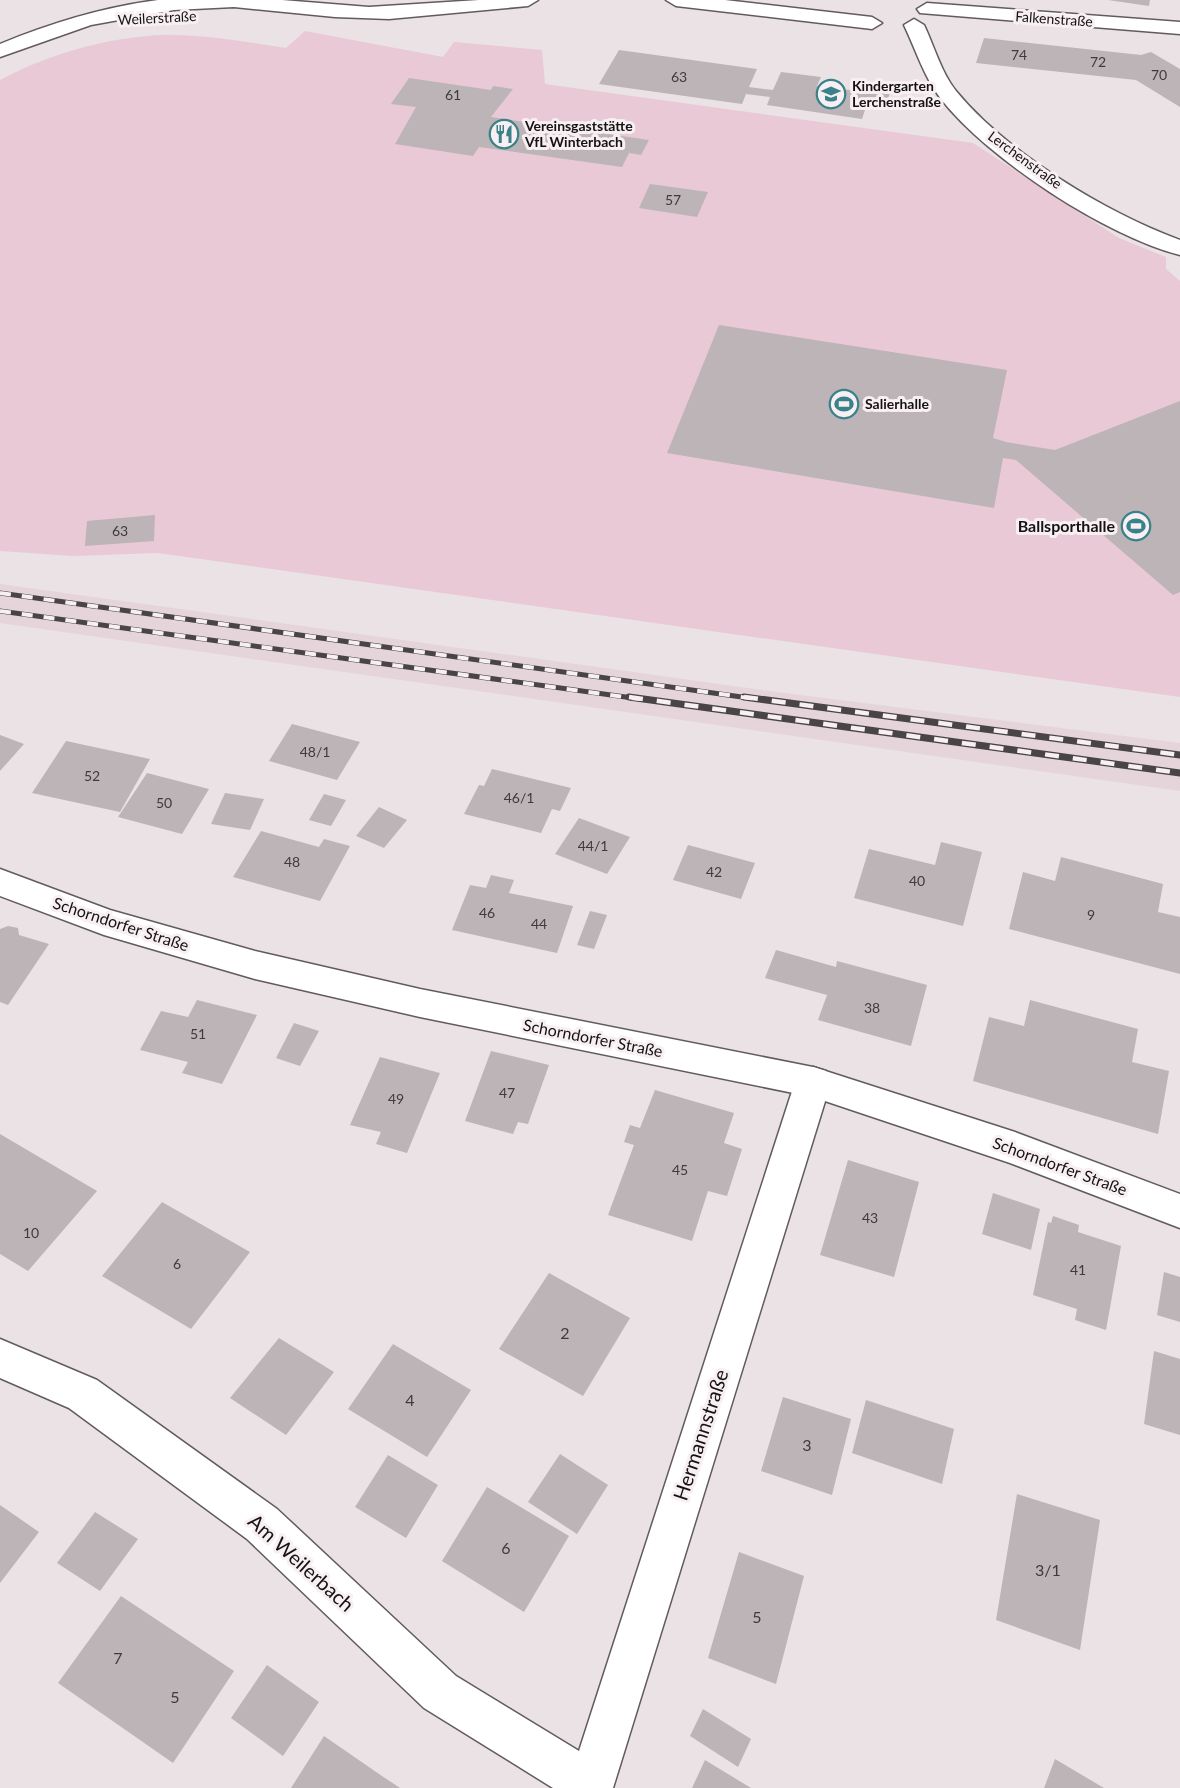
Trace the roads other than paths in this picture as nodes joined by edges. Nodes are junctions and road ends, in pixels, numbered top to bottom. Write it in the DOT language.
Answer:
graph roads {
  1 [pos="528,0"];
  2 [pos="676,0"];
  3 [pos="861,3"];
  4 [pos="399,7"];
  5 [pos="903,18"];
  6 [pos="1180,28"];
  7 [pos="0,51"];
  8 [pos="1180,248"];
  9 [pos="0,882"];
  10 [pos="813,1082"];
  11 [pos="1180,1211"];
  12 [pos="0,1358"];
  13 [pos="590,1786"];
  1 -- 4 [label="street, Weilerstraße"];
  2 -- 5 [label="street"];
  3 -- 5 [label="street, Lerchenstraße"];
  4 -- 7 [label="street, Weilerstraße"];
  5 -- 6 [label="street, Falkenstraße"];
  5 -- 8 [label="street, Lerchenstraße"];
  9 -- 10 [label="street, Schorndorfer Straße"];
  10 -- 11 [label="street, Schorndorfer Straße"];
  10 -- 13 [label="street, Hermannstraße"];
  12 -- 13 [label="street, Am Weilerbach"];
}
